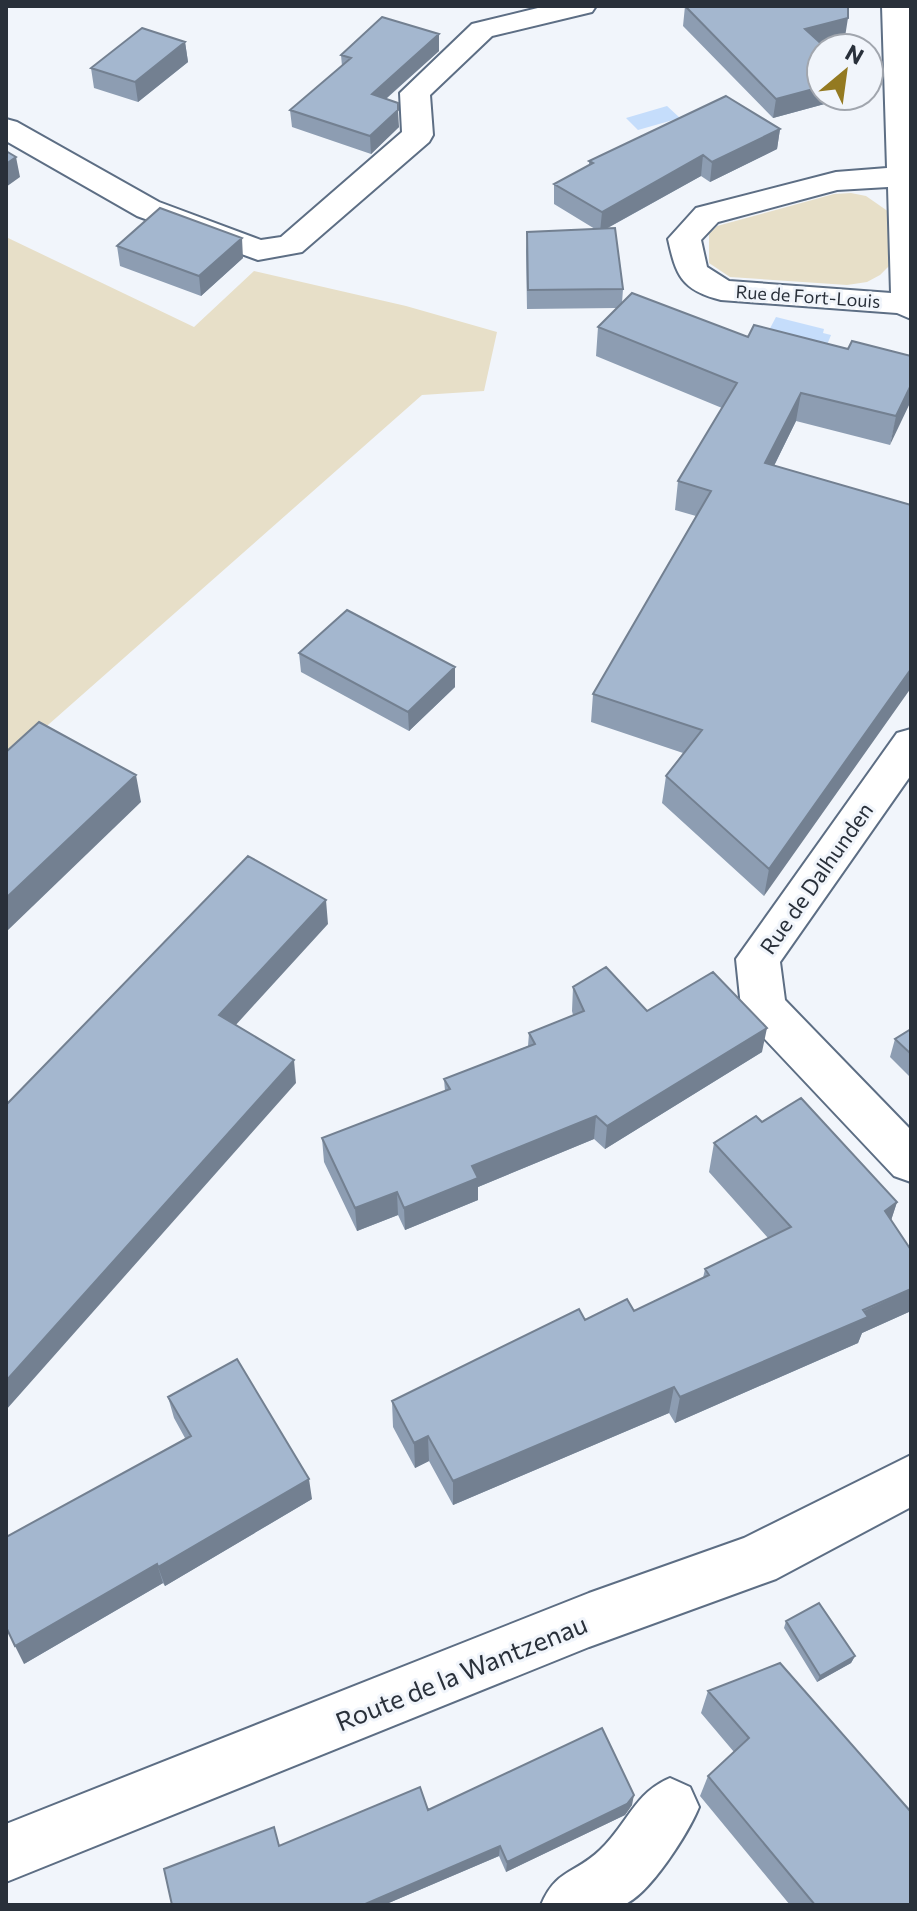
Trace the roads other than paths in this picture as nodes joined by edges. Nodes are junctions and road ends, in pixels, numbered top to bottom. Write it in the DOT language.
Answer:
graph roads {
  1 [pos="582,6"];
  2 [pos="896,6"];
  3 [pos="6,128"];
  4 [pos="902,177"];
  5 [pos="909,307"];
  6 [pos="911,744"];
  7 [pos="911,1162"];
  8 [pos="911,1480"];
  9 [pos="670,1807"];
  10 [pos="6,1853"];
  11 [pos="571,1905"];
  1 -- 3 [label="street"];
  2 -- 4 [label="street, Rue de Fort-Louis"];
  4 -- 5 [label="street, Rue de Fort-Louis"];
  4 -- 5 [label="street, Rue de Fort-Louis"];
  6 -- 7 [label="street, Rue de Dalhunden"];
  8 -- 10 [label="street, Route de la Wantzenau"];
  9 -- 11 [label="street"];
}
